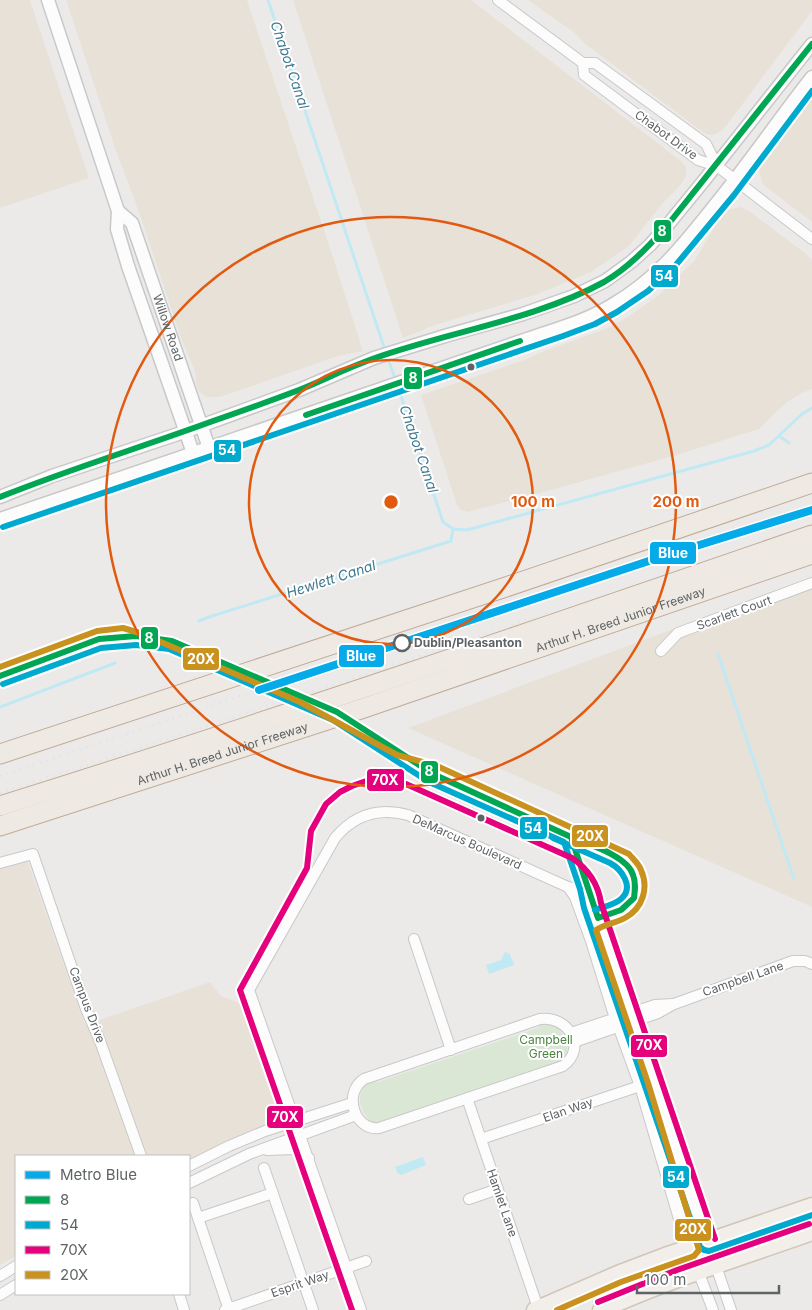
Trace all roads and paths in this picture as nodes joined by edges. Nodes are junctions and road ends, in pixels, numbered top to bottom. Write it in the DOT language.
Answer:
graph roads {
  1 [pos="48,0"];
  2 [pos="498,0"];
  3 [pos="812,44"];
  4 [pos="583,63"];
  5 [pos="812,77"];
  6 [pos="717,166"];
  7 [pos="735,179"];
  8 [pos="118,211"];
  9 [pos="812,239"];
  10 [pos="202,426"];
  11 [pos="184,432"];
  12 [pos="209,448"];
  13 [pos="193,453"];
  14 [pos="812,483"];
  15 [pos="0,497"];
  16 [pos="0,519"];
  17 [pos="812,536"];
  18 [pos="812,554"];
  19 [pos="812,584"];
  20 [pos="661,650"];
  21 [pos="0,754"];
  22 [pos="0,806"];
  23 [pos="0,826"];
  24 [pos="0,863"];
  25 [pos="568,887"];
  26 [pos="414,939"];
  27 [pos="812,964"];
  28 [pos="631,1017"];
  29 [pos="617,1022"];
  30 [pos="573,1037"];
  31 [pos="451,1050"];
  32 [pos="640,1086"];
  33 [pos="655,1091"];
  34 [pos="467,1098"];
  35 [pos="352,1103"];
  36 [pos="356,1115"];
  37 [pos="296,1121"];
  38 [pos="301,1134"];
  39 [pos="481,1139"];
  40 [pos="141,1155"];
  41 [pos="309,1158"];
  42 [pos="226,1164"];
  43 [pos="190,1166"];
  44 [pos="264,1168"];
  45 [pos="190,1182"];
  46 [pos="498,1189"];
  47 [pos="273,1193"];
  48 [pos="469,1199"];
  49 [pos="192,1203"];
  50 [pos="812,1206"];
  51 [pos="198,1218"];
  52 [pos="812,1232"];
  53 [pos="707,1242"];
  54 [pos="690,1248"];
  55 [pos="366,1261"];
  56 [pos="716,1266"];
  57 [pos="15,1267"];
  58 [pos="346,1268"];
  59 [pos="699,1272"];
  60 [pos="0,1276"];
  61 [pos="304,1283"];
  62 [pos="15,1286"];
  63 [pos="0,1294"];
  64 [pos="178,1295"];
  65 [pos="537,1309"];
  66 [pos="184,1310"];
  67 [pos="227,1310"];
  68 [pos="313,1310"];
  69 [pos="361,1310"];
  70 [pos="602,1310"];
  71 [pos="713,1310"];
  72 [pos="731,1310"];
  1 -- 8 [label="street, Willow Road"];
  2 -- 4 [label="street, Chabot Drive"];
  3 -- 6 [label="street"];
  4 -- 6 [label="street, Chabot Drive"];
  4 -- 6 [label="street, Chabot Drive"];
  5 -- 7 [label="street"];
  6 -- 7 [label="street"];
  6 -- 10 [label="street"];
  7 -- 9 [label="street"];
  7 -- 12 [label="street"];
  8 -- 10 [label="street, Willow Road"];
  8 -- 11 [label="street, Willow Road"];
  10 -- 11 [label="street"];
  10 -- 12 [label="street, Willow Road"];
  11 -- 13 [label="street, Willow Road"];
  11 -- 15 [label="street"];
  12 -- 13 [label="street"];
  13 -- 16 [label="street"];
  14 -- 21 [label="highway"];
  17 -- 22 [label="highway"];
  18 -- 23 [label="highway, Arthur H. Breed Junior Freeway"];
  19 -- 20 [label="street, Scarlett Court"];
  24 -- 40 [label="street, Campus Drive"];
  25 -- 28 [label="street, DeMarcus Boulevard"];
  25 -- 29 [label="street"];
  25 -- 37 [label="street, DeMarcus Boulevard"];
  26 -- 31 [label="street"];
  27 -- 28 [label="street, Campbell Lane"];
  28 -- 29 [label="street, Campbell Lane"];
  28 -- 33 [label="street, DeMarcus Boulevard"];
  29 -- 30 [label="street"];
  29 -- 32 [label="street"];
  30 -- 31 [label="street"];
  30 -- 34 [label="street"];
  31 -- 35 [label="street"];
  32 -- 33 [label="street"];
  32 -- 39 [label="street, Elan Way"];
  32 -- 54 [label="street"];
  33 -- 53 [label="street, DeMarcus Boulevard"];
  34 -- 36 [label="street"];
  34 -- 39 [label="street, Hamlet Lane"];
  35 -- 36 [label="street"];
  35 -- 37 [label="street"];
  36 -- 38 [label="street"];
  37 -- 38 [label="street"];
  37 -- 43 [label="street"];
  38 -- 41 [label="street"];
  38 -- 42 [label="street"];
  39 -- 46 [label="street, Hamlet Lane"];
  41 -- 42 [label="street"];
  41 -- 58 [label="street"];
  42 -- 45 [label="street"];
  44 -- 47 [label="street"];
  46 -- 48 [label="street"];
  46 -- 65 [label="street, Hamlet Lane"];
  47 -- 51 [label="street"];
  47 -- 61 [label="street"];
  49 -- 51 [label="street"];
  50 -- 53 [label="main road"];
  51 -- 67 [label="street"];
  52 -- 56 [label="main road"];
  53 -- 54 [label="main road"];
  53 -- 56 [label="street, DeMarcus Boulevard"];
  54 -- 59 [label="street"];
  54 -- 65 [label="main road"];
  55 -- 58 [label="street, Esprit Way"];
  56 -- 59 [label="main road"];
  56 -- 72 [label="street, DeMarcus Boulevard"];
  57 -- 60 [label="street"];
  58 -- 61 [label="street, Esprit Way"];
  58 -- 69 [label="street"];
  59 -- 70 [label="main road"];
  59 -- 71 [label="street"];
  61 -- 67 [label="street, Esprit Way"];
  61 -- 68 [label="street"];
  62 -- 63 [label="street"];
  64 -- 66 [label="street"];
}
